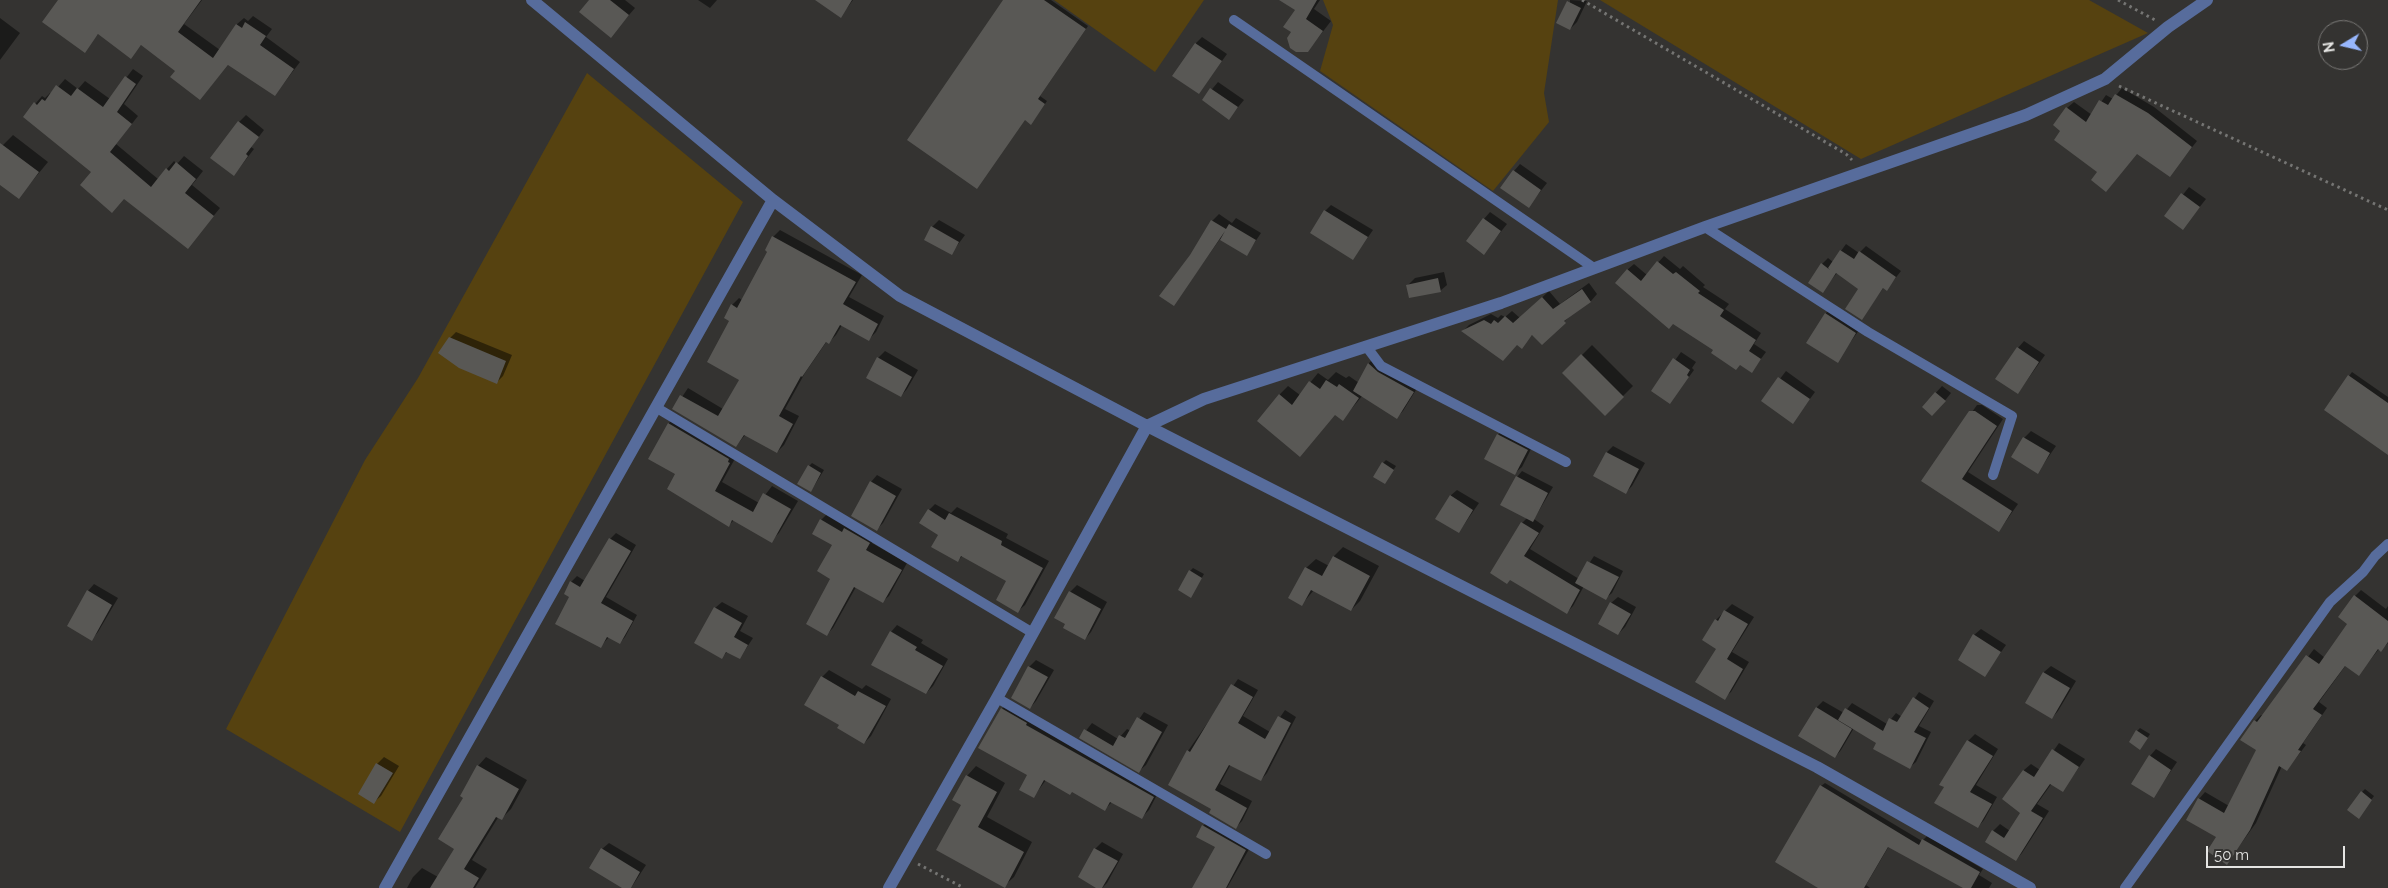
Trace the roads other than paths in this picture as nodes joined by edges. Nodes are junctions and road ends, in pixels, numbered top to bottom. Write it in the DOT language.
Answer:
graph roads {
  1 [pos="532,0"];
  2 [pos="2207,0"];
  3 [pos="1234,20"];
  4 [pos="773,200"];
  5 [pos="1705,227"];
  6 [pos="1594,268"];
  7 [pos="1366,346"];
  8 [pos="657,408"];
  9 [pos="1147,426"];
  10 [pos="1566,462"];
  11 [pos="1993,475"];
  12 [pos="2388,544"];
  13 [pos="1034,633"];
  14 [pos="997,698"];
  15 [pos="1266,854"];
  16 [pos="2028,887"];
  17 [pos="385,888"];
  18 [pos="889,888"];
  19 [pos="2125,888"];
  1 -- 4 [label="street"];
  2 -- 5 [label="street"];
  3 -- 6 [label="lane"];
  4 -- 8 [label="street"];
  4 -- 9 [label="street"];
  5 -- 6 [label="street"];
  5 -- 11 [label="lane"];
  6 -- 7 [label="street"];
  7 -- 9 [label="street"];
  7 -- 10 [label="lane"];
  8 -- 13 [label="lane"];
  8 -- 17 [label="street"];
  9 -- 13 [label="street"];
  9 -- 16 [label="street"];
  12 -- 19 [label="lane"];
  13 -- 14 [label="street"];
  14 -- 15 [label="lane"];
  14 -- 18 [label="street"];
}
